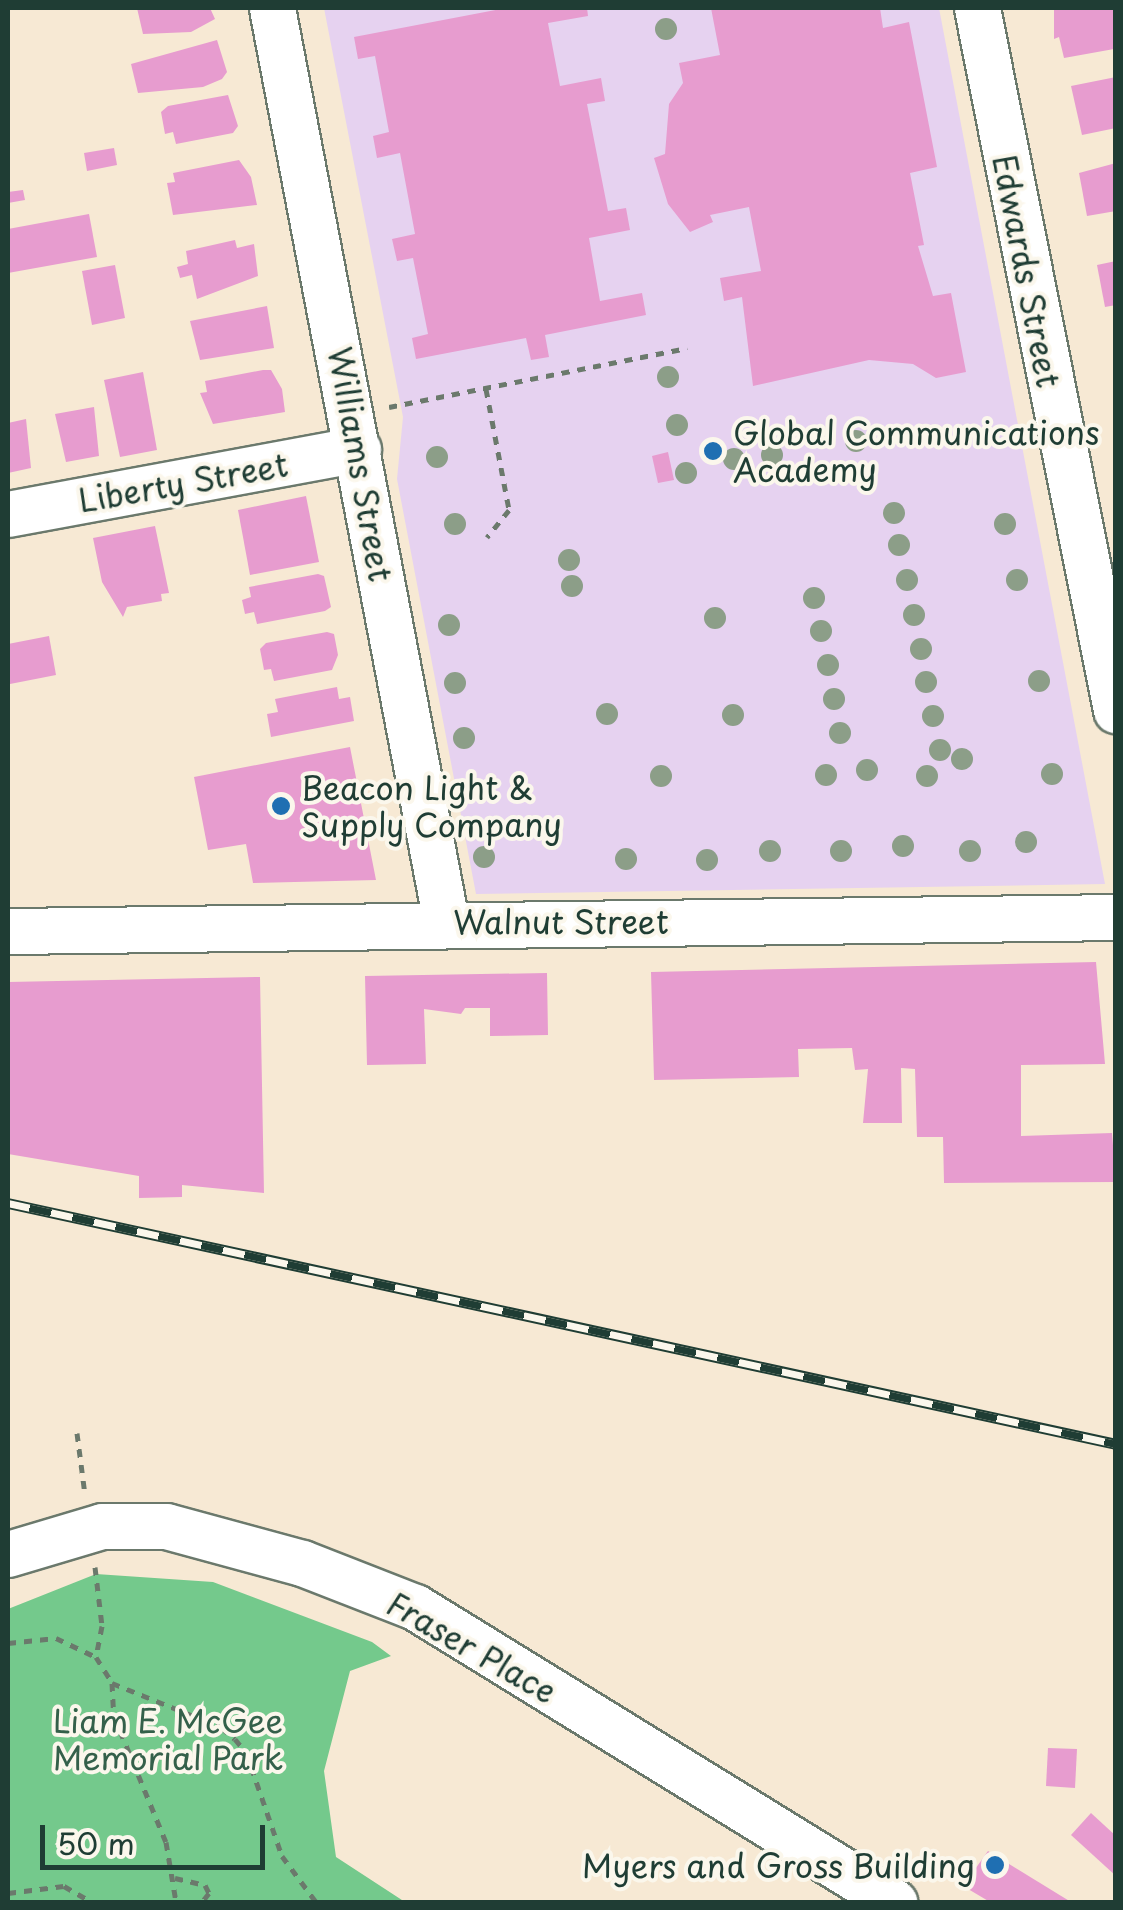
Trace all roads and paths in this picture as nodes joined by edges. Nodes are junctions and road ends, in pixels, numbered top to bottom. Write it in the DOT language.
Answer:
graph roads {
  1 [pos="272,8"];
  2 [pos="978,8"];
  3 [pos="687,348"];
  4 [pos="486,389"];
  5 [pos="389,407"];
  6 [pos="358,449"];
  7 [pos="8,514"];
  8 [pos="487,537"];
  9 [pos="1116,710"];
  10 [pos="1116,916"];
  11 [pos="446,922"];
  12 [pos="8,932"];
  13 [pos="77,1433"];
  14 [pos="85,1495"];
  15 [pos="8,1554"];
  16 [pos="95,1567"];
  17 [pos="8,1643"];
  18 [pos="96,1657"];
  19 [pos="112,1683"];
  20 [pos="175,1878"];
  21 [pos="8,1893"];
  22 [pos="92,1902"];
  23 [pos="176,1902"];
  24 [pos="202,1902"];
  25 [pos="316,1902"];
  26 [pos="894,1902"];
  1 -- 6 [label="street, Williams Street"];
  2 -- 9 [label="street, Edwards Street"];
  3 -- 4 [label="path"];
  4 -- 5 [label="path"];
  4 -- 8 [label="path"];
  6 -- 7 [label="street, Liberty Street"];
  6 -- 11 [label="street, Williams Street"];
  10 -- 11 [label="street, Walnut Street"];
  11 -- 12 [label="street, Walnut Street"];
  13 -- 14 [label="path"];
  15 -- 26 [label="street, Fraser Place"];
  16 -- 18 [label="path"];
  17 -- 18 [label="path"];
  18 -- 19 [label="path"];
  19 -- 20 [label="path"];
  19 -- 25 [label="path"];
  20 -- 23 [label="path"];
  20 -- 24 [label="path"];
  21 -- 22 [label="path"];
}
